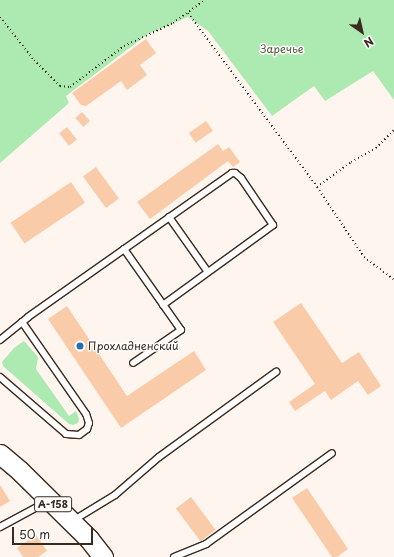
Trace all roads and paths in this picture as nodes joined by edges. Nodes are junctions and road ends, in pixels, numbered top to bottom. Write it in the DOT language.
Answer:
graph roads {
  1 [pos="205,0"];
  2 [pos="188,13"];
  3 [pos="0,17"];
  4 [pos="394,130"];
  5 [pos="317,186"];
  6 [pos="169,217"];
  7 [pos="124,249"];
  8 [pos="208,272"];
  9 [pos="394,280"];
  10 [pos="163,304"];
  11 [pos="22,322"];
  12 [pos="0,340"];
  13 [pos="134,363"];
  14 [pos="276,372"];
  15 [pos="0,377"];
  16 [pos="332,453"];
  17 [pos="0,454"];
  18 [pos="49,500"];
  19 [pos="71,522"];
  20 [pos="0,527"];
  21 [pos="102,557"];
  22 [pos="174,557"];
  1 -- 2 [label="path"];
  2 -- 3 [label="path"];
  2 -- 5 [label="path"];
  4 -- 5 [label="path"];
  5 -- 9 [label="path"];
  6 -- 7 [label="lane"];
  6 -- 8 [label="lane"];
  6 -- 8 [label="lane"];
  7 -- 10 [label="lane"];
  7 -- 11 [label="lane"];
  8 -- 10 [label="lane"];
  10 -- 13 [label="lane"];
  11 -- 12 [label="lane"];
  11 -- 15 [label="lane"];
  14 -- 19 [label="lane"];
  16 -- 22 [label="lane"];
  17 -- 18 [label="main road, А-158"];
  18 -- 19 [label="main road, А-158"];
  18 -- 20 [label="lane"];
  19 -- 21 [label="main road, А-158"];
}
